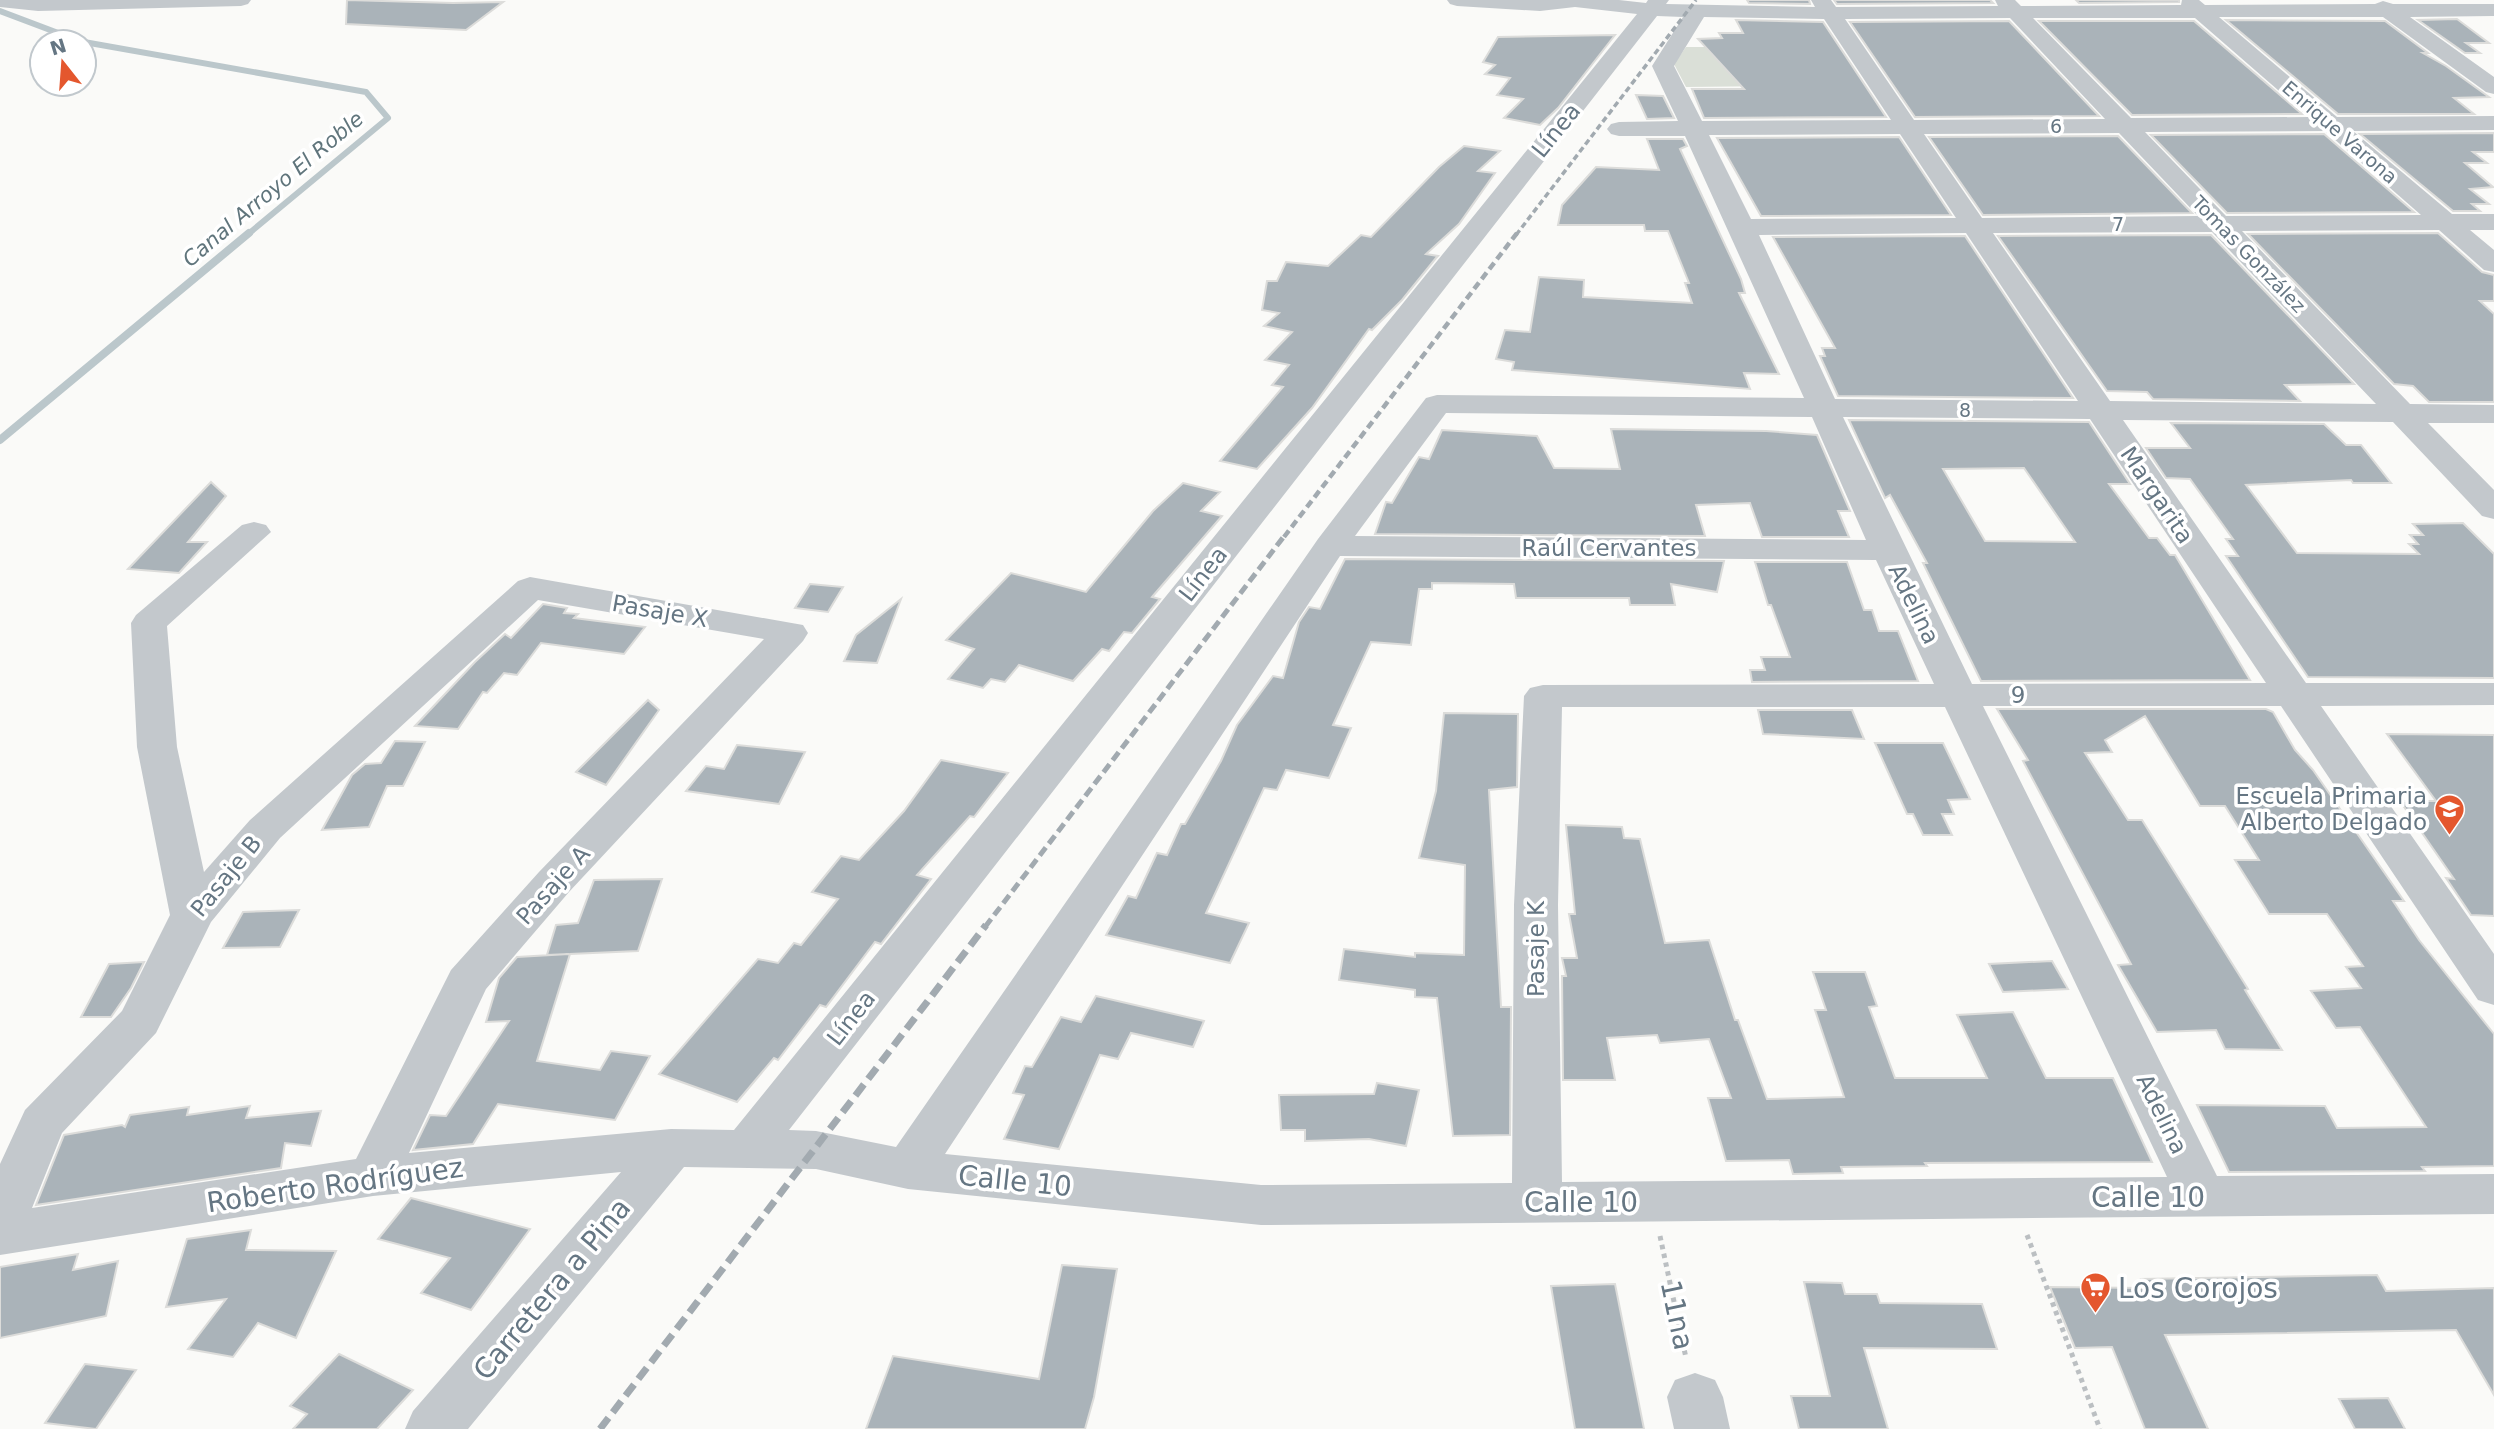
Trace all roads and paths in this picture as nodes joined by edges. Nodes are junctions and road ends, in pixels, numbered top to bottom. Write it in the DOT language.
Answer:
graph roads {
  1 [pos="241,0"];
  2 [pos="1457,0"];
  3 [pos="0,1"];
  4 [pos="1655,5"];
  5 [pos="2380,5"];
  6 [pos="1826,6"];
  7 [pos="2009,6"];
  8 [pos="2192,6"];
  9 [pos="2494,10"];
  10 [pos="1697,11"];
  11 [pos="2494,87"];
  12 [pos="2494,123"];
  13 [pos="2331,124"];
  14 [pos="2125,126"];
  15 [pos="1908,128"];
  16 [pos="1619,129"];
  17 [pos="1695,129"];
  18 [pos="2445,222"];
  19 [pos="2494,222"];
  20 [pos="2219,223"];
  21 [pos="1974,225"];
  22 [pos="1742,227"];
  23 [pos="2494,264"];
  24 [pos="1824,410"];
  25 [pos="2100,410"];
  26 [pos="2401,412"];
  27 [pos="2494,414"];
  28 [pos="2494,509"];
  29 [pos="254,532"];
  30 [pos="1330,545"];
  31 [pos="1888,550"];
  32 [pos="530,588"];
  33 [pos="790,633"];
  34 [pos="2494,694"];
  35 [pos="1958,695"];
  36 [pos="2294,695"];
  37 [pos="1543,696"];
  38 [pos="192,915"];
  39 [pos="2494,989"];
  40 [pos="748,1147"];
  41 [pos="671,1148"];
  42 [pos="908,1169"];
  43 [pos="373,1175"];
  44 [pos="2494,1194"];
  45 [pos="2202,1197"];
  46 [pos="2014,1198"];
  47 [pos="1652,1201"];
  48 [pos="1537,1202"];
  49 [pos="0,1223"];
  50 [pos="0,1234"];
  51 [pos="1699,1413"];
  52 [pos="433,1429"];
  53 [pos="2100,1429"];
  1 -- 3 [label="street"];
  2 -- 4 [label="street"];
  4 -- 10 [label="street"];
  4 -- 40 [label="street, Línea"];
  5 -- 8 [label="street"];
  5 -- 9 [label="street"];
  5 -- 11 [label="street"];
  6 -- 7 [label="street"];
  6 -- 10 [label="street"];
  6 -- 15 [label="street, Margarita"];
  7 -- 8 [label="street"];
  7 -- 14 [label="street, Tomas González"];
  8 -- 13 [label="street, Enrique Varona"];
  10 -- 17 [label="street, Adelina"];
  12 -- 13 [label="street, 6"];
  13 -- 14 [label="street, 6"];
  13 -- 18 [label="street, Enrique Varona"];
  14 -- 15 [label="street, 6"];
  14 -- 20 [label="street, Tomas González"];
  15 -- 17 [label="street, 6"];
  15 -- 21 [label="street, Margarita"];
  16 -- 17 [label="street, 6"];
  17 -- 22 [label="street, Adelina"];
  18 -- 19 [label="street, 7"];
  18 -- 20 [label="street, 7"];
  18 -- 23 [label="street, Enrique Varona"];
  20 -- 21 [label="street, 7"];
  20 -- 26 [label="street, Tomas González"];
  21 -- 22 [label="street, 7"];
  21 -- 25 [label="street, Margarita"];
  22 -- 24 [label="street, Adelina"];
  24 -- 25 [label="street, 8"];
  24 -- 30 [label="street, 8"];
  24 -- 31 [label="street, Adelina"];
  25 -- 26 [label="street, 8"];
  25 -- 36 [label="street, Margarita"];
  26 -- 27 [label="street, 8"];
  26 -- 28 [label="street, Tomas González"];
  29 -- 38 [label="street"];
  30 -- 31 [label="street, Raúl Cervantes"];
  30 -- 42 [label="street"];
  31 -- 35 [label="street, Adelina"];
  32 -- 33 [label="street, Pasaje X"];
  32 -- 38 [label="street, Pasaje B"];
  33 -- 43 [label="street, Pasaje A"];
  34 -- 36 [label="street, 9"];
  35 -- 36 [label="street, 9"];
  35 -- 37 [label="street, 9"];
  35 -- 45 [label="street, Adelina"];
  36 -- 39 [label="street, Margarita"];
  37 -- 48 [label="street, Pasaje K"];
  38 -- 49 [label="street, Pasaje B"];
  40 -- 41 [label="street, Calle 10"];
  40 -- 42 [label="street, Calle 10"];
  41 -- 43 [label="street, Roberto Rodríguez"];
  41 -- 52 [label="street, Carretera a Pina"];
  42 -- 48 [label="street, Calle 10"];
  43 -- 50 [label="street, Roberto Rodríguez"];
  44 -- 45 [label="street, Calle 10"];
  45 -- 46 [label="street, Calle 10"];
  46 -- 47 [label="street, Calle 10"];
  46 -- 53 [label="path"];
  47 -- 48 [label="street, Calle 10"];
  47 -- 51 [label="path, 11na"];
}
